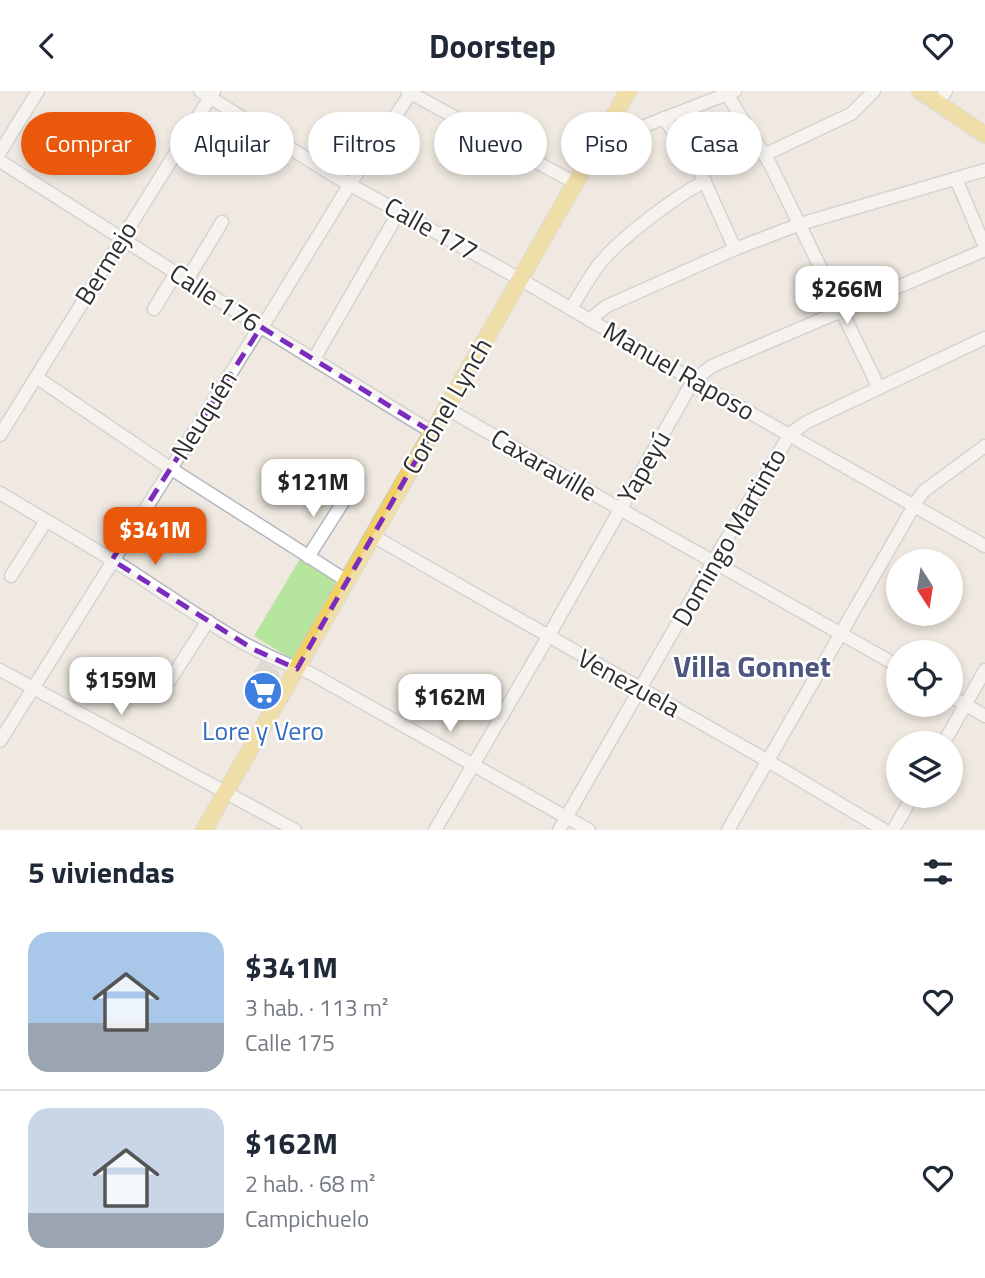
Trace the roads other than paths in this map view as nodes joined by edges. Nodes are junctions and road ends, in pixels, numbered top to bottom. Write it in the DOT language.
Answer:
graph roads {
  1 [pos="38,91"];
  2 [pos="628,91"];
  3 [pos="874,91"];
  4 [pos="920,91"];
  5 [pos="410,92"];
  6 [pos="208,93"];
  7 [pos="731,93"];
  8 [pos="942,97"];
  9 [pos="615,112"];
  10 [pos="664,118"];
  11 [pos="652,123"];
  12 [pos="985,135"];
  13 [pos="0,152"];
  14 [pos="764,155"];
  15 [pos="0,161"];
  16 [pos="985,170"];
  17 [pos="579,175"];
  18 [pos="956,179"];
  19 [pos="705,181"];
  20 [pos="575,183"];
  21 [pos="349,184"];
  22 [pos="399,212"];
  23 [pos="222,222"];
  24 [pos="800,225"];
  25 [pos="121,238"];
  26 [pos="735,249"];
  27 [pos="985,249"];
  28 [pos="181,277"];
  29 [pos="520,279"];
  30 [pos="571,308"];
  31 [pos="154,309"];
  32 [pos="841,310"];
  33 [pos="589,320"];
  34 [pos="261,327"];
  35 [pos="985,338"];
  36 [pos="314,359"];
  37 [pos="36,377"];
  38 [pos="694,381"];
  39 [pos="879,388"];
  40 [pos="446,408"];
  41 [pos="432,432"];
  42 [pos="0,435"];
  43 [pos="790,435"];
  44 [pos="985,446"];
  45 [pos="170,468"];
  46 [pos="0,493"];
  47 [pos="345,499"];
  48 [pos="914,505"];
  49 [pos="620,509"];
  50 [pos="46,521"];
  51 [pos="373,536"];
  52 [pos="985,546"];
  53 [pos="308,557"];
  54 [pos="112,560"];
  55 [pos="714,561"];
  56 [pos="10,576"];
  57 [pos="347,582"];
  58 [pos="208,621"];
  59 [pos="840,633"];
  60 [pos="548,637"];
  61 [pos="886,659"];
  62 [pos="298,669"];
  63 [pos="0,670"];
  64 [pos="985,670"];
  65 [pos="170,680"];
  66 [pos="33,688"];
  67 [pos="641,689"];
  68 [pos="965,704"];
  69 [pos="985,716"];
  70 [pos="950,731"];
  71 [pos="0,741"];
  72 [pos="768,761"];
  73 [pos="472,765"];
  74 [pos="226,792"];
  75 [pos="906,808"];
  76 [pos="566,817"];
  77 [pos="204,830"];
  78 [pos="295,830"];
  79 [pos="435,830"];
  80 [pos="559,830"];
  81 [pos="589,830"];
  82 [pos="728,830"];
  83 [pos="884,830"];
  84 [pos="894,830"];
  1 -- 13 [label="street"];
  2 -- 9 [label="main road, Coronel Lynch"];
  3 -- 14 [label="street"];
  4 -- 8 [label="main road"];
  5 -- 20 [label="street"];
  5 -- 21 [label="street, Neuquén"];
  6 -- 21 [label="street, Calle 177"];
  6 -- 25 [label="street, Bermejo"];
  7 -- 10 [label="street"];
  7 -- 14 [label="street"];
  8 -- 12 [label="main road"];
  10 -- 11 [label="street"];
  10 -- 19 [label="street"];
  14 -- 24 [label="street"];
  15 -- 25 [label="street, Calle 176"];
  16 -- 18 [label="street"];
  17 -- 20 [label="main road, Coronel Lynch"];
  18 -- 24 [label="street"];
  18 -- 27 [label="street"];
  19 -- 26 [label="street"];
  19 -- 30 [label="street"];
  20 -- 29 [label="main road, Coronel Lynch"];
  21 -- 22 [label="street, Calle 177"];
  21 -- 34 [label="street, Neuquén"];
  22 -- 29 [label="street, Calle 177"];
  22 -- 36 [label="street"];
  23 -- 28 [label="street"];
  24 -- 26 [label="street"];
  24 -- 32 [label="street"];
  25 -- 28 [label="street, Calle 176"];
  25 -- 37 [label="street, Bermejo"];
  26 -- 33 [label="street"];
  27 -- 32 [label="street, Yapeyú"];
  28 -- 31 [label="street"];
  28 -- 34 [label="street, Calle 176"];
  29 -- 30 [label="street, Manuel Raposo"];
  29 -- 40 [label="main road, Coronel Lynch"];
  30 -- 33 [label="street, Manuel Raposo"];
  32 -- 38 [label="street, Yapeyú"];
  32 -- 39 [label="street"];
  33 -- 38 [label="street, Manuel Raposo"];
  34 -- 36 [label="street, Calle 176"];
  34 -- 45 [label="street, Neuquén"];
  35 -- 39 [label="street, Domingo Martinto"];
  36 -- 41 [label="street, Calle 176"];
  37 -- 42 [label="street, Bermejo"];
  37 -- 45 [label="street"];
  38 -- 43 [label="street, Manuel Raposo"];
  38 -- 49 [label="street, Yapeyú"];
  39 -- 43 [label="street, Domingo Martinto"];
  40 -- 41 [label="main road, Coronel Lynch"];
  40 -- 49 [label="street, Caxaraville"];
  41 -- 51 [label="main road, Coronel Lynch"];
  43 -- 48 [label="street, Manuel Raposo"];
  43 -- 55 [label="street, Domingo Martinto"];
  44 -- 48 [label="street"];
  45 -- 53 [label="street"];
  45 -- 54 [label="street, Neuquén"];
  46 -- 50 [label="street"];
  47 -- 53 [label="street"];
  48 -- 52 [label="street, Manuel Raposo"];
  48 -- 59 [label="street"];
  49 -- 55 [label="street, Caxaraville"];
  49 -- 60 [label="street, Yapeyú"];
  50 -- 54 [label="street"];
  50 -- 56 [label="street"];
  51 -- 57 [label="main road, Coronel Lynch"];
  51 -- 60 [label="street, Venezuela"];
  53 -- 57 [label="street"];
  54 -- 58 [label="street"];
  54 -- 66 [label="street, Neuquén"];
  55 -- 59 [label="street, Caxaraville"];
  55 -- 67 [label="street, Domingo Martinto"];
  57 -- 62 [label="main road, Coronel Lynch"];
  58 -- 62 [label="street"];
  58 -- 65 [label="street"];
  59 -- 61 [label="street, Caxaraville"];
  59 -- 72 [label="street"];
  60 -- 67 [label="street, Venezuela"];
  60 -- 73 [label="street, Yapeyú"];
  62 -- 73 [label="street"];
  62 -- 74 [label="main road, Coronel Lynch"];
  63 -- 66 [label="street"];
  64 -- 68 [label="street"];
  66 -- 71 [label="street, Neuquén"];
  66 -- 74 [label="street"];
  67 -- 72 [label="street, Venezuela"];
  67 -- 76 [label="street, Domingo Martinto"];
  68 -- 69 [label="street"];
  68 -- 70 [label="street"];
  72 -- 82 [label="street"];
  72 -- 83 [label="street, Venezuela"];
  73 -- 76 [label="street"];
  73 -- 79 [label="street, Yapeyú"];
  74 -- 77 [label="main road, Coronel Lynch"];
  74 -- 78 [label="street"];
  75 -- 84 [label="street"];
  76 -- 80 [label="street, Domingo Martinto"];
  76 -- 81 [label="street"];
}
